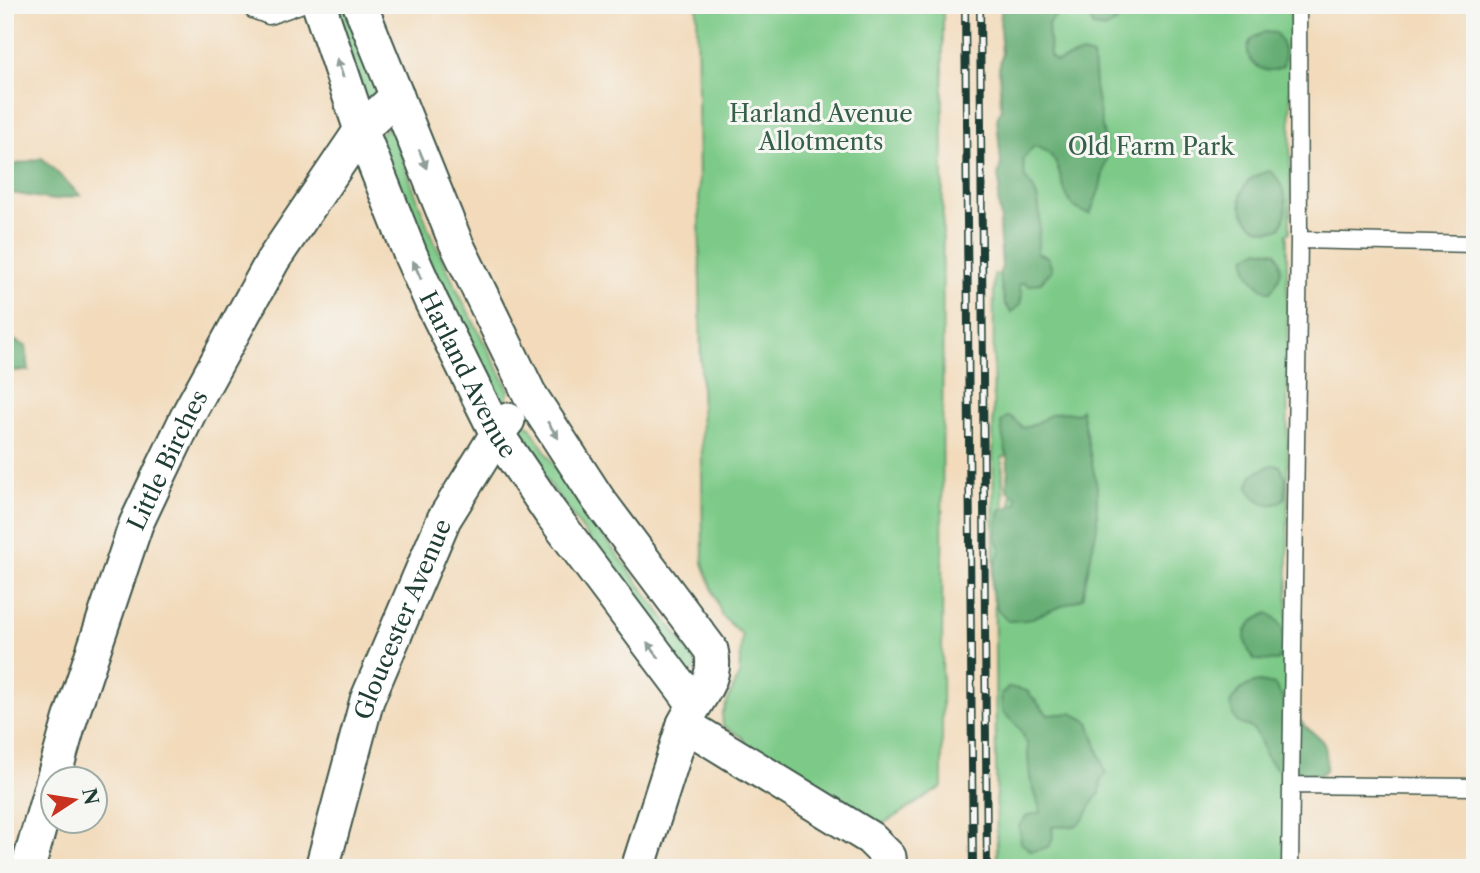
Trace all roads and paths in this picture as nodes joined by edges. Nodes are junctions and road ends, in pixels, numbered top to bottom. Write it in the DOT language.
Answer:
graph roads {
  1 [pos="249,5"];
  2 [pos="300,5"];
  3 [pos="319,5"];
  4 [pos="360,5"];
  5 [pos="1298,5"];
  6 [pos="397,96"];
  7 [pos="361,130"];
  8 [pos="1299,240"];
  9 [pos="1475,244"];
  10 [pos="530,393"];
  11 [pos="497,433"];
  12 [pos="689,714"];
  13 [pos="1291,785"];
  14 [pos="1475,787"];
  15 [pos="28,868"];
  16 [pos="322,868"];
  17 [pos="638,868"];
  18 [pos="890,868"];
  19 [pos="1290,868"];
  1 -- 2 [label="lane"];
  7 -- 3 [label="street, Harland Avenue, one-way"];
  4 -- 6 [label="street, Harland Avenue"];
  5 -- 8 [label="lane"];
  6 -- 7 [label="street, Little Birches"];
  6 -- 10 [label="street, Harland Avenue, one-way"];
  11 -- 7 [label="street, Harland Avenue, one-way"];
  7 -- 15 [label="street, Little Birches"];
  8 -- 9 [label="lane"];
  8 -- 13 [label="lane"];
  10 -- 11 [label="street, Gloucester Avenue"];
  10 -- 12 [label="street, Harland Avenue, one-way"];
  12 -- 11 [label="street, Harland Avenue, one-way"];
  11 -- 16 [label="street, Gloucester Avenue"];
  12 -- 17 [label="street"];
  12 -- 18 [label="street"];
  13 -- 14 [label="lane"];
  13 -- 19 [label="lane"];
}
